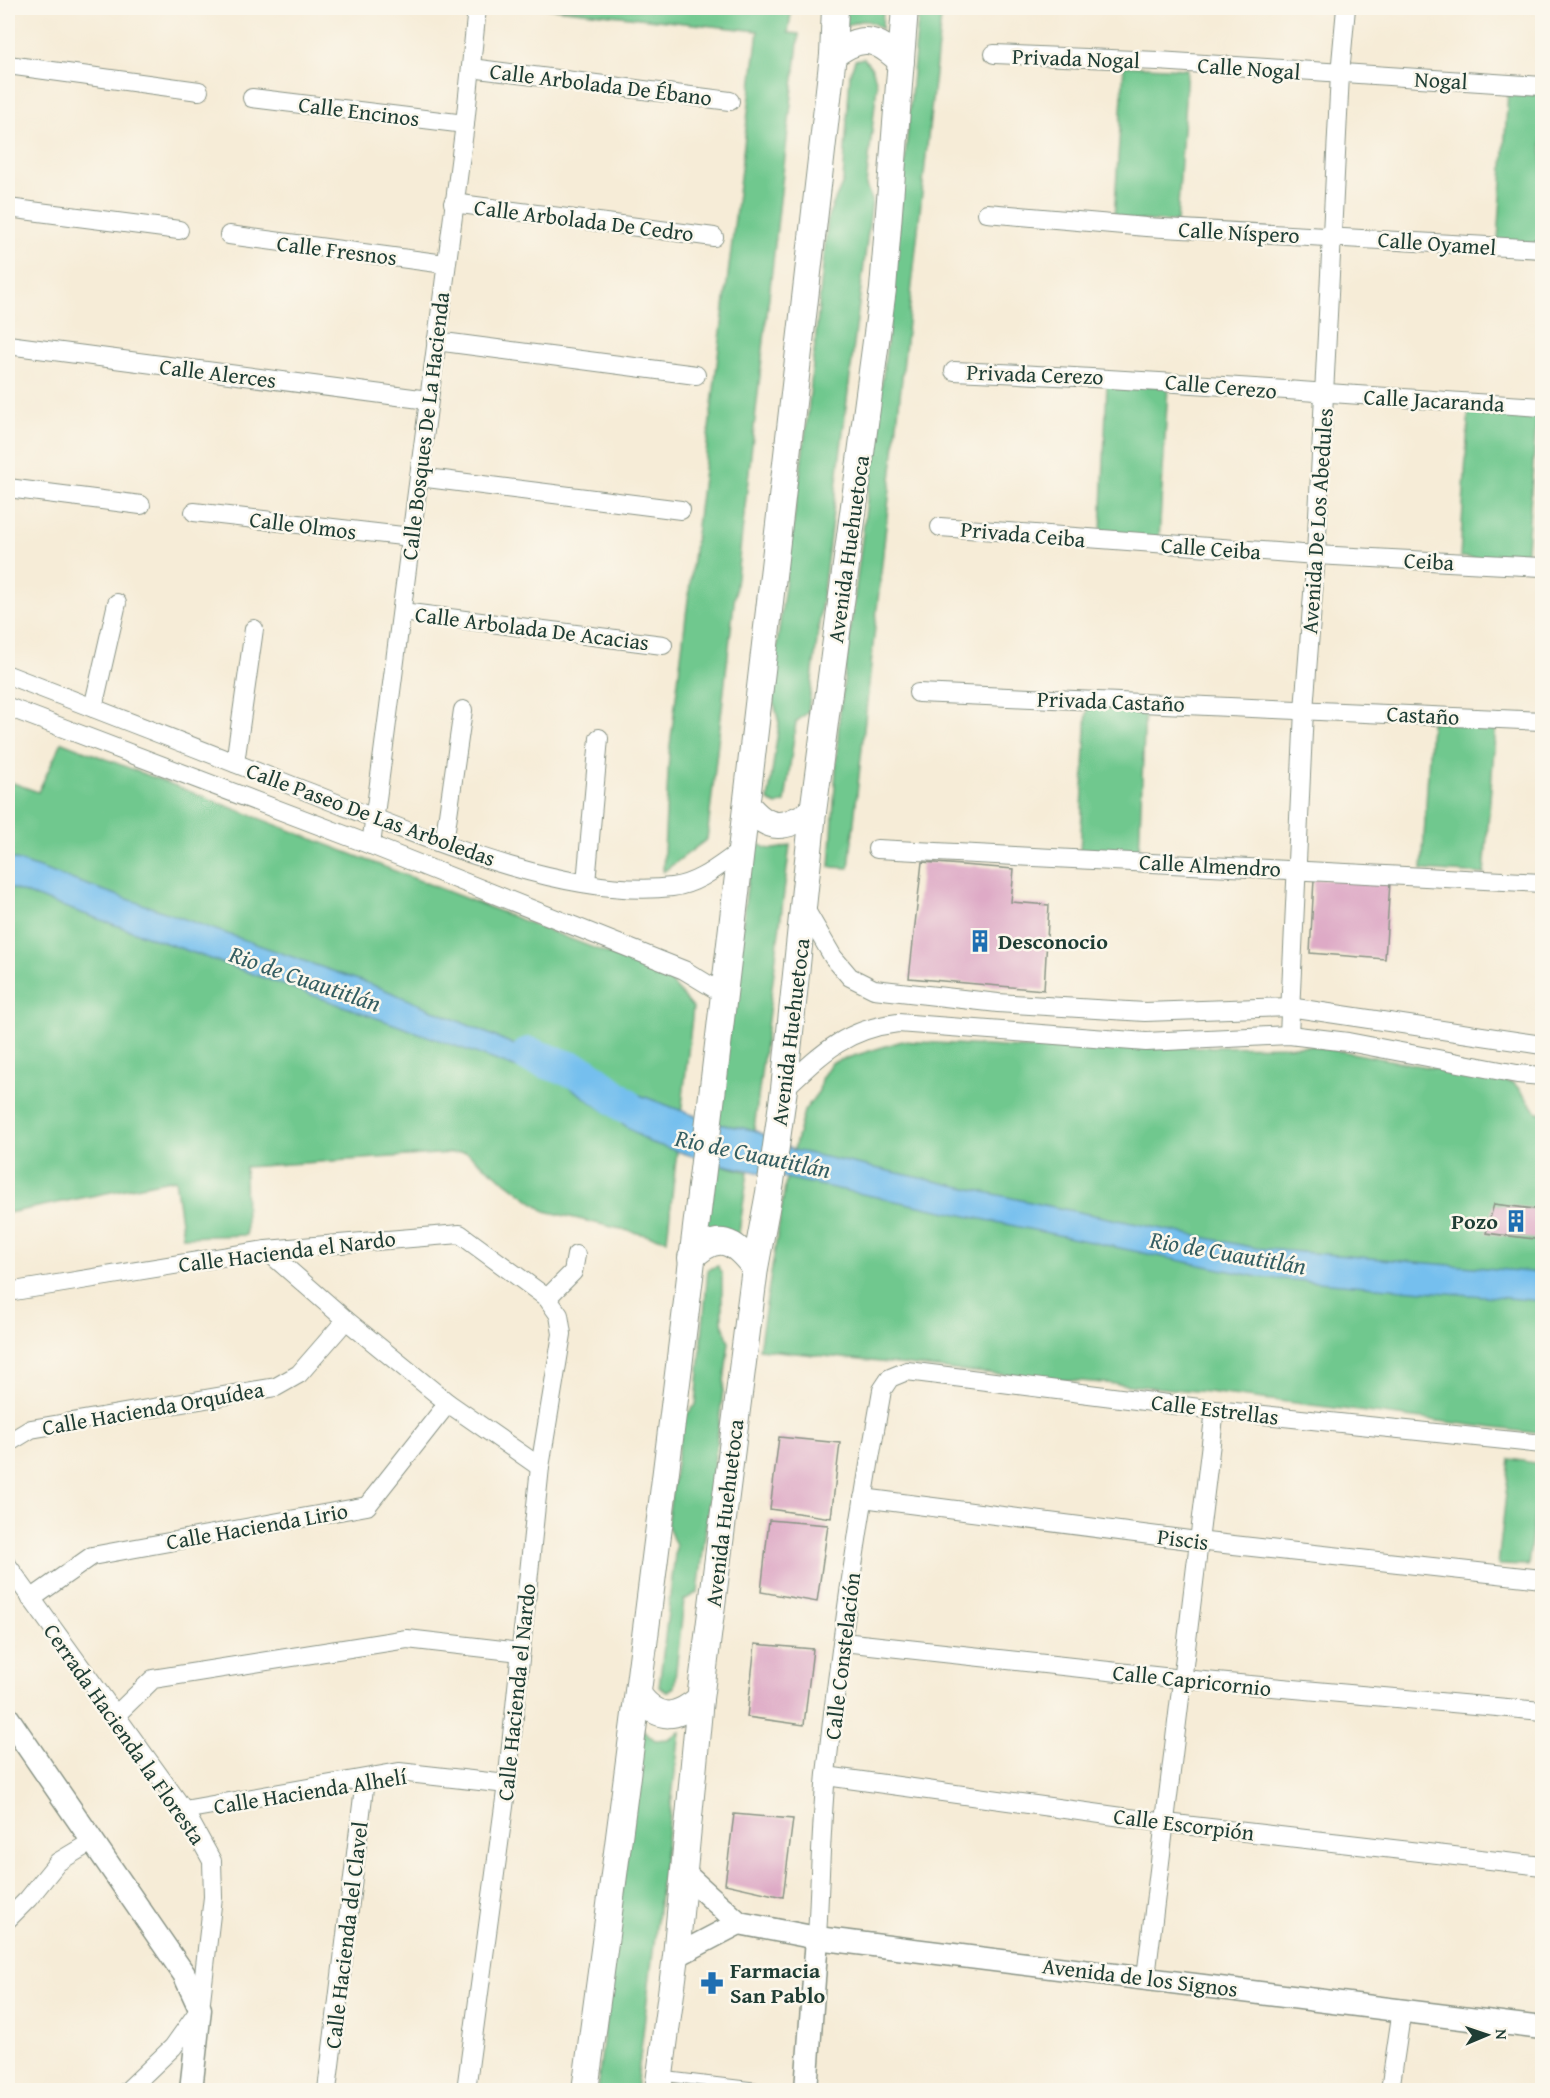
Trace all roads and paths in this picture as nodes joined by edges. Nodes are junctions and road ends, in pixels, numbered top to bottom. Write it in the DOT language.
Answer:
graph roads {
  1 [pos="477,8"];
  2 [pos="835,8"];
  3 [pos="905,8"];
  4 [pos="1346,8"];
  5 [pos="994,54"];
  6 [pos="833,55"];
  7 [pos="902,61"];
  8 [pos="1158,61"];
  9 [pos="8,65"];
  10 [pos="471,68"];
  11 [pos="1340,74"];
  12 [pos="1542,86"];
  13 [pos="199,91"];
  14 [pos="252,98"];
  15 [pos="730,101"];
  16 [pos="465,124"];
  17 [pos="453,203"];
  18 [pos="8,208"];
  19 [pos="987,213"];
  20 [pos="178,230"];
  21 [pos="230,235"];
  22 [pos="1332,236"];
  23 [pos="714,237"];
  24 [pos="1542,249"];
  25 [pos="445,264"];
  26 [pos="436,341"];
  27 [pos="8,345"];
  28 [pos="954,370"];
  29 [pos="696,375"];
  30 [pos="1117,377"];
  31 [pos="1325,394"];
  32 [pos="428,400"];
  33 [pos="1542,407"];
  34 [pos="419,477"];
  35 [pos="8,488"];
  36 [pos="141,505"];
  37 [pos="681,510"];
  38 [pos="194,512"];
  39 [pos="940,527"];
  40 [pos="411,537"];
  41 [pos="1107,540"];
  42 [pos="1316,555"];
  43 [pos="1542,567"];
  44 [pos="117,603"];
  45 [pos="402,612"];
  46 [pos="254,629"];
  47 [pos="663,645"];
  48 [pos="8,675"];
  49 [pos="918,693"];
  50 [pos="8,707"];
  51 [pos="93,708"];
  52 [pos="463,710"];
  53 [pos="1304,710"];
  54 [pos="1542,721"];
  55 [pos="599,738"];
  56 [pos="235,763"];
  57 [pos="747,806"];
  58 [pos="813,812"];
  59 [pos="374,818"];
  60 [pos="444,843"];
  61 [pos="371,844"];
  62 [pos="877,849"];
  63 [pos="739,852"];
  64 [pos="1295,869"];
  65 [pos="586,883"];
  66 [pos="1542,883"];
  67 [pos="804,907"];
  68 [pos="722,993"];
  69 [pos="1289,1007"];
  70 [pos="1145,1012"];
  71 [pos="1288,1035"];
  72 [pos="1146,1042"];
  73 [pos="1542,1045"];
  74 [pos="1542,1076"];
  75 [pos="784,1089"];
  76 [pos="266,1250"];
  77 [pos="576,1255"];
  78 [pos="691,1258"];
  79 [pos="755,1268"];
  80 [pos="8,1292"];
  81 [pos="547,1298"];
  82 [pos="346,1320"];
  83 [pos="890,1378"];
  84 [pos="448,1403"];
  85 [pos="1215,1410"];
  86 [pos="8,1443"];
  87 [pos="1542,1444"];
  88 [pos="540,1467"];
  89 [pos="863,1498"];
  90 [pos="1197,1540"];
  91 [pos="8,1566"];
  92 [pos="1542,1579"];
  93 [pos="31,1599"];
  94 [pos="843,1642"];
  95 [pos="520,1652"];
  96 [pos="1182,1679"];
  97 [pos="639,1696"];
  98 [pos="700,1699"];
  99 [pos="1542,1711"];
  100 [pos="116,1716"];
  101 [pos="10,1726"];
  102 [pos="826,1776"];
  103 [pos="364,1780"];
  104 [pos="507,1784"];
  105 [pos="184,1810"];
  106 [pos="1166,1823"];
  107 [pos="93,1841"];
  108 [pos="1542,1866"];
  109 [pos="685,1874"];
  110 [pos="8,1919"];
  111 [pos="739,1923"];
  112 [pos="818,1938"];
  113 [pos="676,1956"];
  114 [pos="1146,1977"];
  115 [pos="200,2009"];
  116 [pos="1402,2009"];
  117 [pos="1542,2028"];
  118 [pos="659,2083"];
  119 [pos="128,2091"];
  120 [pos="191,2091"];
  121 [pos="327,2091"];
  122 [pos="466,2091"];
  123 [pos="585,2091"];
  124 [pos="778,2091"];
  125 [pos="806,2091"];
  126 [pos="1390,2091"];
  1 -- 10 [label="street, Calle Bosques De La Hacienda"];
  2 -- 6 [label="main road"];
  3 -- 7 [label="main road, Avenida Huehuetoca"];
  4 -- 11 [label="street, Avenida De Los Abedules"];
  5 -- 8 [label="street, Privada Nogal"];
  6 -- 7 [label="main road"];
  6 -- 57 [label="main road"];
  7 -- 58 [label="main road, Avenida Huehuetoca"];
  8 -- 11 [label="street, Calle Nogal"];
  9 -- 13 [label="street"];
  10 -- 15 [label="street, Calle Arbolada De Ébano"];
  10 -- 16 [label="street, Calle Bosques De La Hacienda"];
  11 -- 12 [label="street, Nogal"];
  11 -- 22 [label="street, Avenida De Los Abedules"];
  14 -- 16 [label="street, Calle Encinos"];
  16 -- 17 [label="street, Calle Bosques De La Hacienda"];
  17 -- 23 [label="street, Calle Arbolada De Cedro"];
  17 -- 25 [label="street, Calle Bosques De La Hacienda"];
  18 -- 20 [label="street"];
  19 -- 22 [label="street, Calle Níspero"];
  21 -- 25 [label="street, Calle Fresnos"];
  22 -- 24 [label="street, Calle Oyamel"];
  22 -- 31 [label="street, Avenida De Los Abedules"];
  25 -- 26 [label="street, Calle Bosques De La Hacienda"];
  26 -- 29 [label="street"];
  26 -- 32 [label="street, Calle Bosques De La Hacienda"];
  27 -- 32 [label="street, Calle Alerces"];
  28 -- 30 [label="street, Privada Cerezo"];
  30 -- 31 [label="street, Calle Cerezo"];
  31 -- 33 [label="street, Calle Jacaranda"];
  31 -- 42 [label="street, Avenida De Los Abedules"];
  32 -- 34 [label="street, Calle Bosques De La Hacienda"];
  34 -- 37 [label="street"];
  34 -- 40 [label="street, Calle Bosques De La Hacienda"];
  35 -- 36 [label="street"];
  38 -- 40 [label="street, Calle Olmos"];
  39 -- 41 [label="street, Privada Ceiba"];
  40 -- 45 [label="street, Calle Bosques De La Hacienda"];
  41 -- 42 [label="street, Calle Ceiba"];
  42 -- 43 [label="street, Ceiba"];
  42 -- 53 [label="street, Avenida De Los Abedules"];
  44 -- 51 [label="street"];
  45 -- 47 [label="street, Calle Arbolada De Acacias"];
  45 -- 59 [label="street, Calle Bosques De La Hacienda"];
  46 -- 56 [label="street"];
  48 -- 51 [label="street, Calle Paseo De Las Arboledas"];
  49 -- 53 [label="street, Privada Castaño"];
  50 -- 61 [label="street, Calle Paseo De Las Arboledas"];
  51 -- 56 [label="street, Calle Paseo De Las Arboledas"];
  52 -- 60 [label="street"];
  53 -- 54 [label="street, Castaño"];
  53 -- 64 [label="street, Avenida De Los Abedules"];
  55 -- 65 [label="street"];
  56 -- 59 [label="street, Calle Paseo De Las Arboledas"];
  57 -- 58 [label="main road"];
  57 -- 63 [label="main road"];
  58 -- 67 [label="main road, Avenida Huehuetoca"];
  59 -- 60 [label="street, Calle Paseo De Las Arboledas"];
  59 -- 61 [label="street, Calle Bosques De La Hacienda"];
  60 -- 65 [label="street, Calle Paseo De Las Arboledas"];
  61 -- 68 [label="street, Calle Paseo De Las Arboledas"];
  62 -- 64 [label="street, Calle Almendro"];
  63 -- 65 [label="street, Calle Paseo De Las Arboledas"];
  63 -- 68 [label="main road"];
  64 -- 66 [label="street, Calle Almendro"];
  64 -- 69 [label="street, Avenida De Los Abedules"];
  67 -- 70 [label="street"];
  67 -- 75 [label="main road, Avenida Huehuetoca"];
  68 -- 78 [label="main road"];
  69 -- 70 [label="street"];
  69 -- 71 [label="street, Avenida De Los Abedules"];
  69 -- 73 [label="street"];
  70 -- 72 [label="street"];
  71 -- 72 [label="street"];
  71 -- 74 [label="street"];
  72 -- 75 [label="street"];
  75 -- 79 [label="main road, Avenida Huehuetoca"];
  76 -- 80 [label="street, Calle Hacienda el Nardo"];
  76 -- 81 [label="street, Calle Hacienda el Nardo"];
  76 -- 82 [label="street"];
  77 -- 81 [label="street"];
  78 -- 79 [label="main road"];
  78 -- 97 [label="main road"];
  79 -- 98 [label="main road, Avenida Huehuetoca"];
  81 -- 88 [label="street, Calle Hacienda el Nardo"];
  82 -- 84 [label="street"];
  82 -- 86 [label="street, Calle Hacienda Orquídea"];
  83 -- 85 [label="street, Calle Estrellas"];
  83 -- 89 [label="street, Calle Constelación"];
  84 -- 88 [label="street"];
  84 -- 93 [label="street, Calle Hacienda Lirio"];
  85 -- 87 [label="street, Calle Estrellas"];
  85 -- 90 [label="street"];
  88 -- 95 [label="street, Calle Hacienda el Nardo"];
  89 -- 90 [label="street, Piscis"];
  89 -- 94 [label="street, Calle Constelación"];
  90 -- 92 [label="street, Piscis"];
  90 -- 96 [label="street"];
  91 -- 93 [label="street, Cerrada Hacienda la Floresta"];
  93 -- 100 [label="street, Cerrada Hacienda la Floresta"];
  94 -- 96 [label="street, Calle Capricornio"];
  94 -- 102 [label="street, Calle Constelación"];
  95 -- 100 [label="street"];
  95 -- 104 [label="street, Calle Hacienda el Nardo"];
  96 -- 99 [label="street, Calle Capricornio"];
  96 -- 106 [label="street"];
  97 -- 98 [label="main road"];
  97 -- 123 [label="main road"];
  98 -- 109 [label="main road, Avenida Huehuetoca"];
  100 -- 105 [label="street, Cerrada Hacienda la Floresta"];
  101 -- 107 [label="street"];
  102 -- 106 [label="street, Calle Escorpión"];
  102 -- 112 [label="street, Calle Constelación"];
  103 -- 104 [label="street, Calle Hacienda Alhelí"];
  103 -- 105 [label="street, Calle Hacienda Alhelí"];
  103 -- 121 [label="street, Calle Hacienda del Clavel"];
  104 -- 122 [label="street, Calle Hacienda el Nardo"];
  105 -- 115 [label="street, Cerrada Hacienda la Floresta"];
  106 -- 108 [label="street, Calle Escorpión"];
  106 -- 114 [label="street"];
  107 -- 110 [label="street"];
  107 -- 115 [label="street"];
  109 -- 111 [label="street"];
  109 -- 113 [label="main road, Avenida Huehuetoca"];
  111 -- 112 [label="street, Avenida de los Signos"];
  111 -- 113 [label="street"];
  112 -- 114 [label="street, Avenida de los Signos"];
  112 -- 125 [label="street"];
  113 -- 118 [label="main road, Avenida Huehuetoca"];
  114 -- 116 [label="street, Avenida de los Signos"];
  115 -- 119 [label="street"];
  115 -- 120 [label="street, Cerrada Hacienda la Floresta"];
  116 -- 117 [label="street, Avenida de los Signos"];
  116 -- 126 [label="street"];
  118 -- 124 [label="lane"];
}
